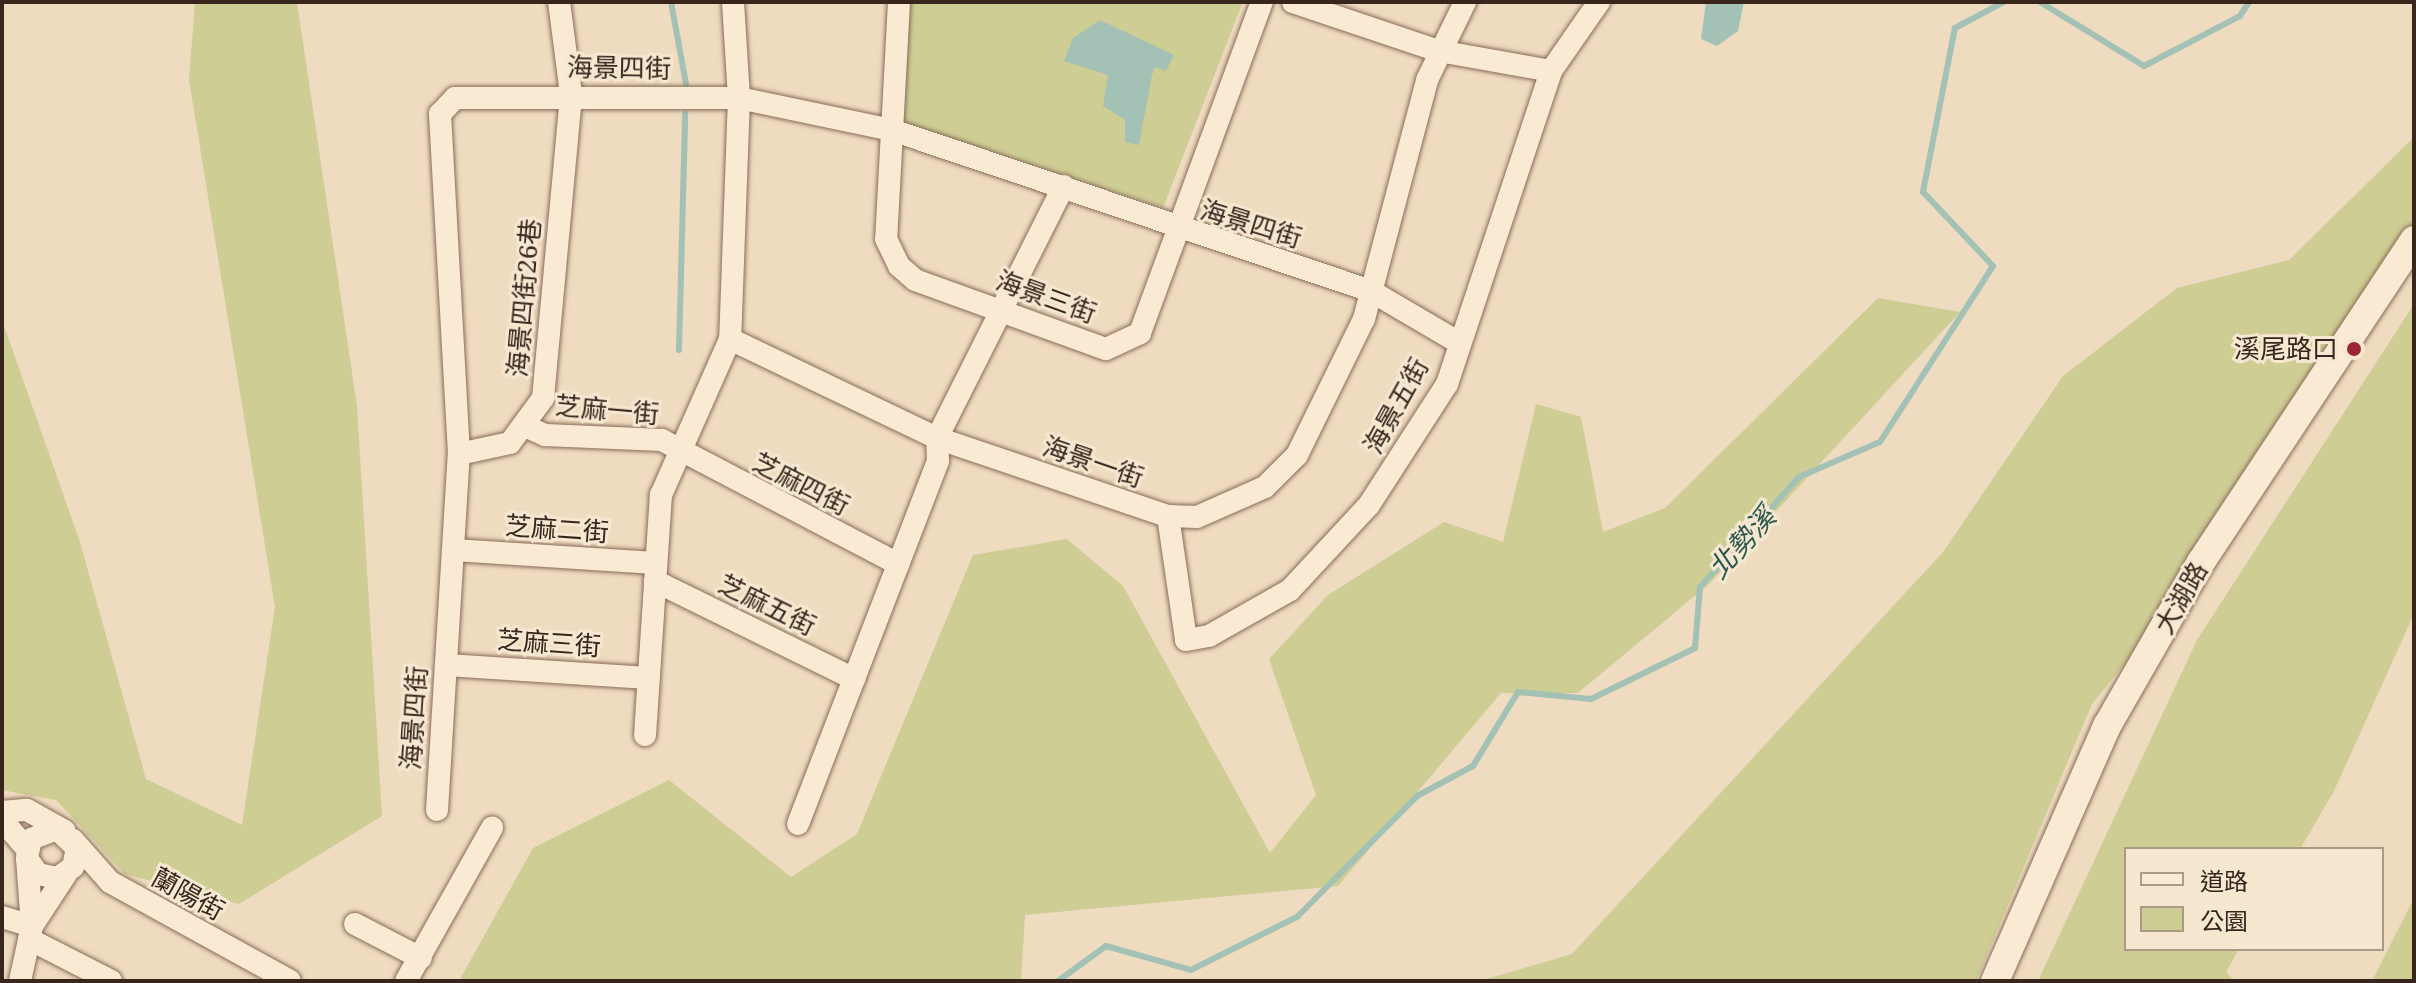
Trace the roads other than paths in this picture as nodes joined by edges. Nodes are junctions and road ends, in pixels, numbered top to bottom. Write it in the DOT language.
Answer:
graph roads {
  1 [pos="559,2"];
  2 [pos="733,2"];
  3 [pos="899,2"];
  4 [pos="1262,2"];
  5 [pos="1293,2"];
  6 [pos="1465,2"];
  7 [pos="1599,2"];
  8 [pos="1439,51"];
  9 [pos="1551,71"];
  10 [pos="571,94"];
  11 [pos="739,98"];
  12 [pos="892,130"];
  13 [pos="1064,186"];
  14 [pos="1173,229"];
  15 [pos="2414,240"];
  16 [pos="1371,291"];
  17 [pos="1003,311"];
  18 [pos="730,339"];
  19 [pos="1458,342"];
  20 [pos="527,427"];
  21 [pos="937,438"];
  22 [pos="681,450"];
  23 [pos="459,454"];
  24 [pos="1168,516"];
  25 [pos="453,550"];
  26 [pos="898,564"];
  27 [pos="656,572"];
  28 [pos="446,665"];
  29 [pos="649,678"];
  30 [pos="854,679"];
  31 [pos="645,735"];
  32 [pos="437,810"];
  33 [pos="2,812"];
  34 [pos="2,820"];
  35 [pos="798,824"];
  36 [pos="492,828"];
  37 [pos="69,836"];
  38 [pos="27,853"];
  39 [pos="66,874"];
  40 [pos="2,917"];
  41 [pos="355,924"];
  42 [pos="30,932"];
  43 [pos="421,958"];
  44 [pos="20,981"];
  45 [pos="111,981"];
  46 [pos="290,981"];
  47 [pos="406,981"];
  48 [pos="1995,981"];
  1 -- 10 [label="street, 海景四街26巷"];
  2 -- 11 [label="street"];
  3 -- 12 [label="street, 海景三街"];
  4 -- 14 [label="street, 海景三街"];
  5 -- 8 [label="street"];
  6 -- 8 [label="street, 海景一街"];
  7 -- 9 [label="street, 海景五街"];
  8 -- 9 [label="street"];
  8 -- 16 [label="street, 海景一街"];
  9 -- 19 [label="street, 海景五街"];
  10 -- 11 [label="street, 海景四街"];
  10 -- 20 [label="street, 海景四街26巷"];
  10 -- 23 [label="street, 海景四街"];
  11 -- 12 [label="street, 海景四街"];
  11 -- 18 [label="street"];
  12 -- 13 [label="street, 海景四街"];
  12 -- 17 [label="street, 海景三街"];
  13 -- 14 [label="street, 海景四街"];
  13 -- 17 [label="street"];
  14 -- 16 [label="street, 海景四街"];
  14 -- 17 [label="street, 海景三街"];
  15 -- 48 [label="street, 大湖路"];
  16 -- 19 [label="street, 海景四街"];
  16 -- 24 [label="street, 海景一街"];
  17 -- 21 [label="street"];
  18 -- 21 [label="street, 海景一街"];
  18 -- 22 [label="street"];
  19 -- 24 [label="street, 海景五街"];
  20 -- 22 [label="street, 芝麻一街"];
  20 -- 23 [label="street"];
  21 -- 24 [label="street, 海景一街"];
  21 -- 26 [label="street"];
  22 -- 26 [label="street, 芝麻四街"];
  22 -- 27 [label="street"];
  23 -- 25 [label="street, 海景四街"];
  25 -- 27 [label="street, 芝麻二街"];
  25 -- 28 [label="street, 海景四街"];
  26 -- 30 [label="street"];
  27 -- 29 [label="street"];
  27 -- 30 [label="street, 芝麻五街"];
  28 -- 29 [label="street, 芝麻三街"];
  28 -- 32 [label="street, 海景四街"];
  29 -- 31 [label="street"];
  30 -- 35 [label="street"];
  33 -- 37 [label="street, 蘭陽街"];
  34 -- 38 [label="street"];
  36 -- 43 [label="street"];
  37 -- 38 [label="street"];
  37 -- 39 [label="street"];
  37 -- 46 [label="street, 蘭陽街"];
  38 -- 39 [label="street"];
  38 -- 42 [label="street"];
  39 -- 42 [label="street"];
  40 -- 42 [label="street"];
  41 -- 43 [label="street"];
  42 -- 44 [label="street"];
  42 -- 45 [label="street"];
  43 -- 47 [label="street"];
}
